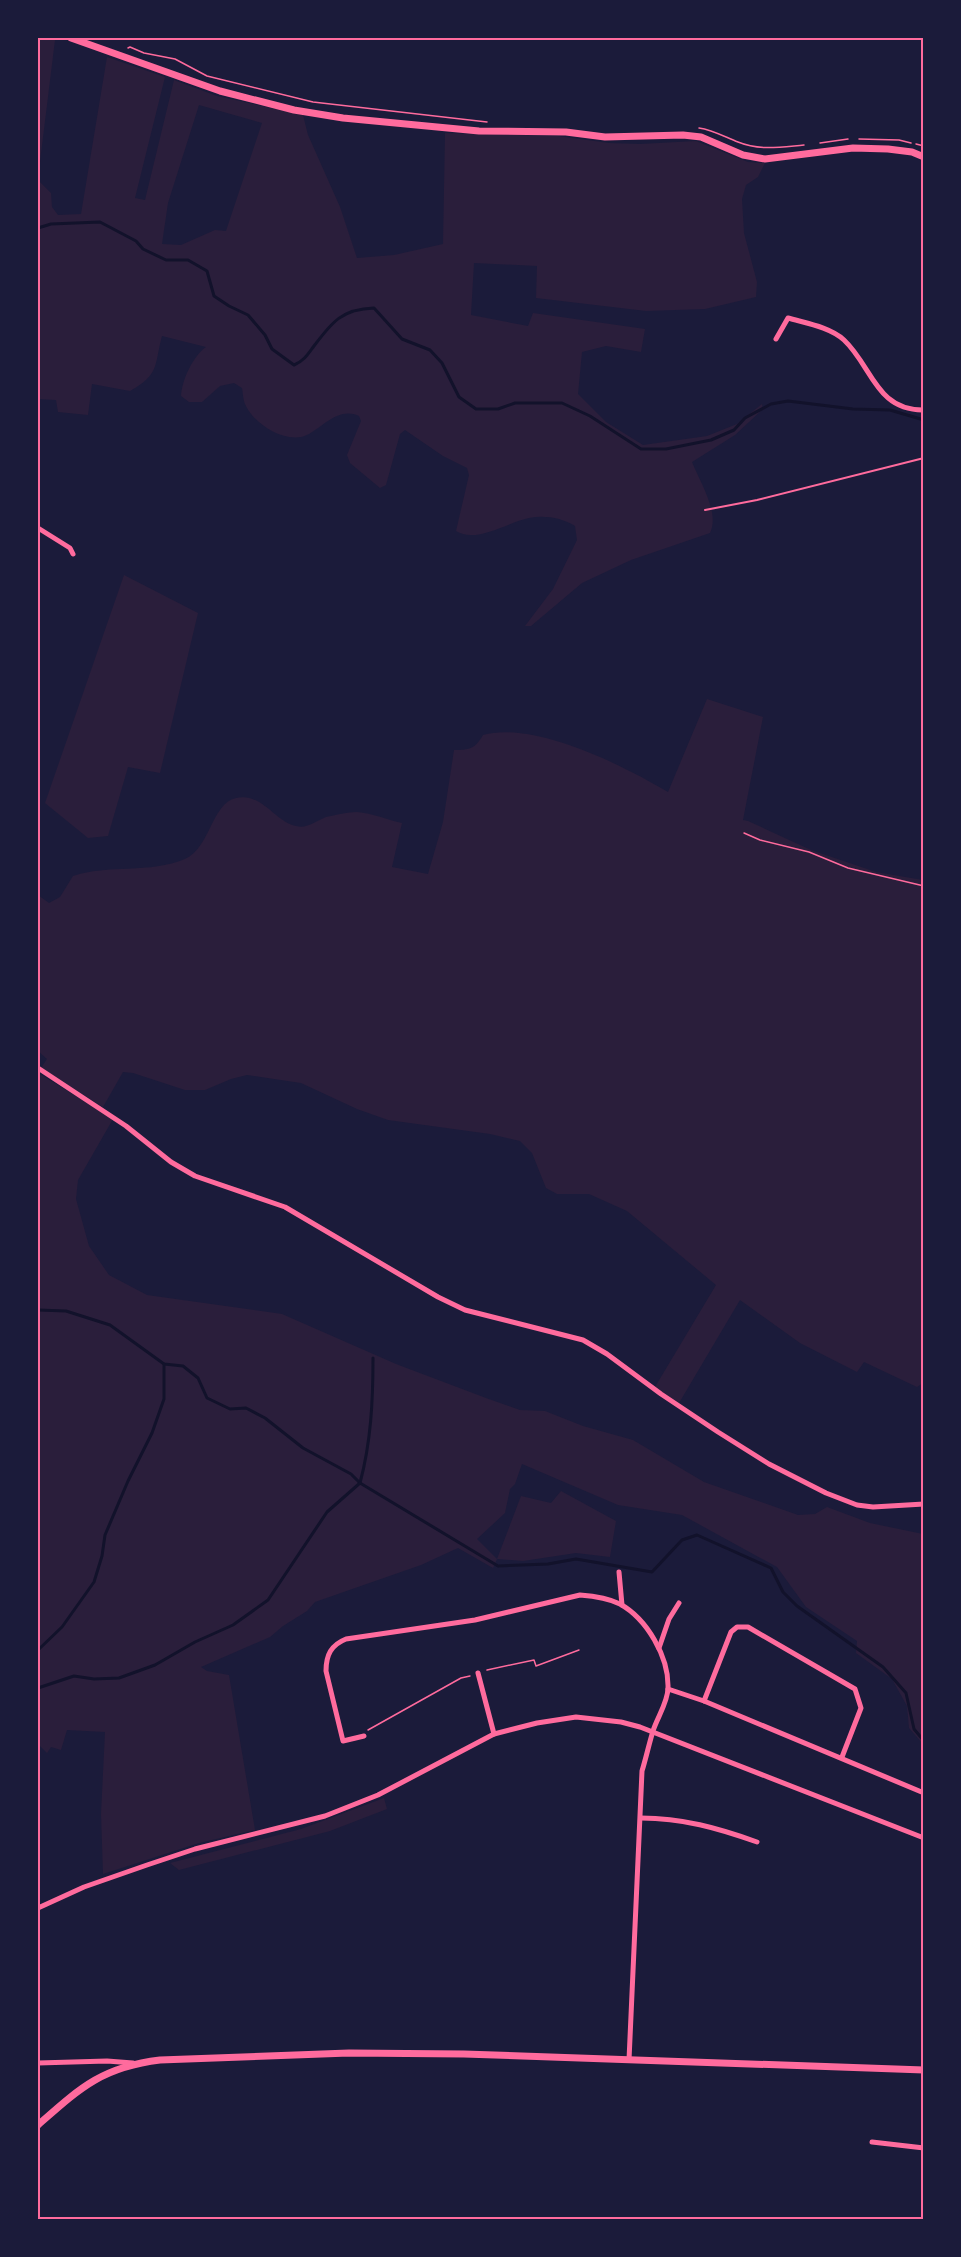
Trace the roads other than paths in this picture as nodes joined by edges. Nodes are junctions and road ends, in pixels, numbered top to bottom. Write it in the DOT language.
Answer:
graph roads {
  1 [pos="75,38"];
  2 [pos="924,157"];
  3 [pos="776,339"];
  4 [pos="924,410"];
  5 [pos="924,458"];
  6 [pos="705,510"];
  7 [pos="38,528"];
  8 [pos="73,554"];
  9 [pos="38,1068"];
  10 [pos="924,1504"];
  11 [pos="619,1572"];
  12 [pos="679,1604"];
  13 [pos="622,1605"];
  14 [pos="659,1647"];
  15 [pos="478,1673"];
  16 [pos="668,1689"];
  17 [pos="704,1701"];
  18 [pos="653,1732"];
  19 [pos="494,1734"];
  20 [pos="364,1736"];
  21 [pos="842,1757"];
  22 [pos="924,1793"];
  23 [pos="641,1818"];
  24 [pos="924,1838"];
  25 [pos="757,1842"];
  26 [pos="38,1908"];
  27 [pos="38,2060"];
  28 [pos="629,2060"];
  29 [pos="133,2063"];
  30 [pos="924,2070"];
  31 [pos="38,2125"];
  32 [pos="872,2142"];
  33 [pos="924,2148"];
  1 -- 2 [label="main road"];
  3 -- 4 [label="street"];
  5 -- 6 [label="lane"];
  7 -- 8 [label="street"];
  9 -- 10 [label="street"];
  11 -- 13 [label="street"];
  12 -- 14 [label="street"];
  13 -- 14 [label="street"];
  13 -- 20 [label="street"];
  14 -- 16 [label="street"];
  15 -- 19 [label="street"];
  16 -- 17 [label="street"];
  16 -- 18 [label="street"];
  17 -- 21 [label="street"];
  17 -- 21 [label="street"];
  18 -- 19 [label="street"];
  18 -- 23 [label="street"];
  18 -- 24 [label="street"];
  19 -- 26 [label="street"];
  21 -- 22 [label="street"];
  23 -- 25 [label="street"];
  23 -- 28 [label="street"];
  27 -- 29 [label="street"];
  28 -- 29 [label="main road"];
  28 -- 30 [label="main road"];
  29 -- 31 [label="main road"];
  32 -- 33 [label="street"];
}
